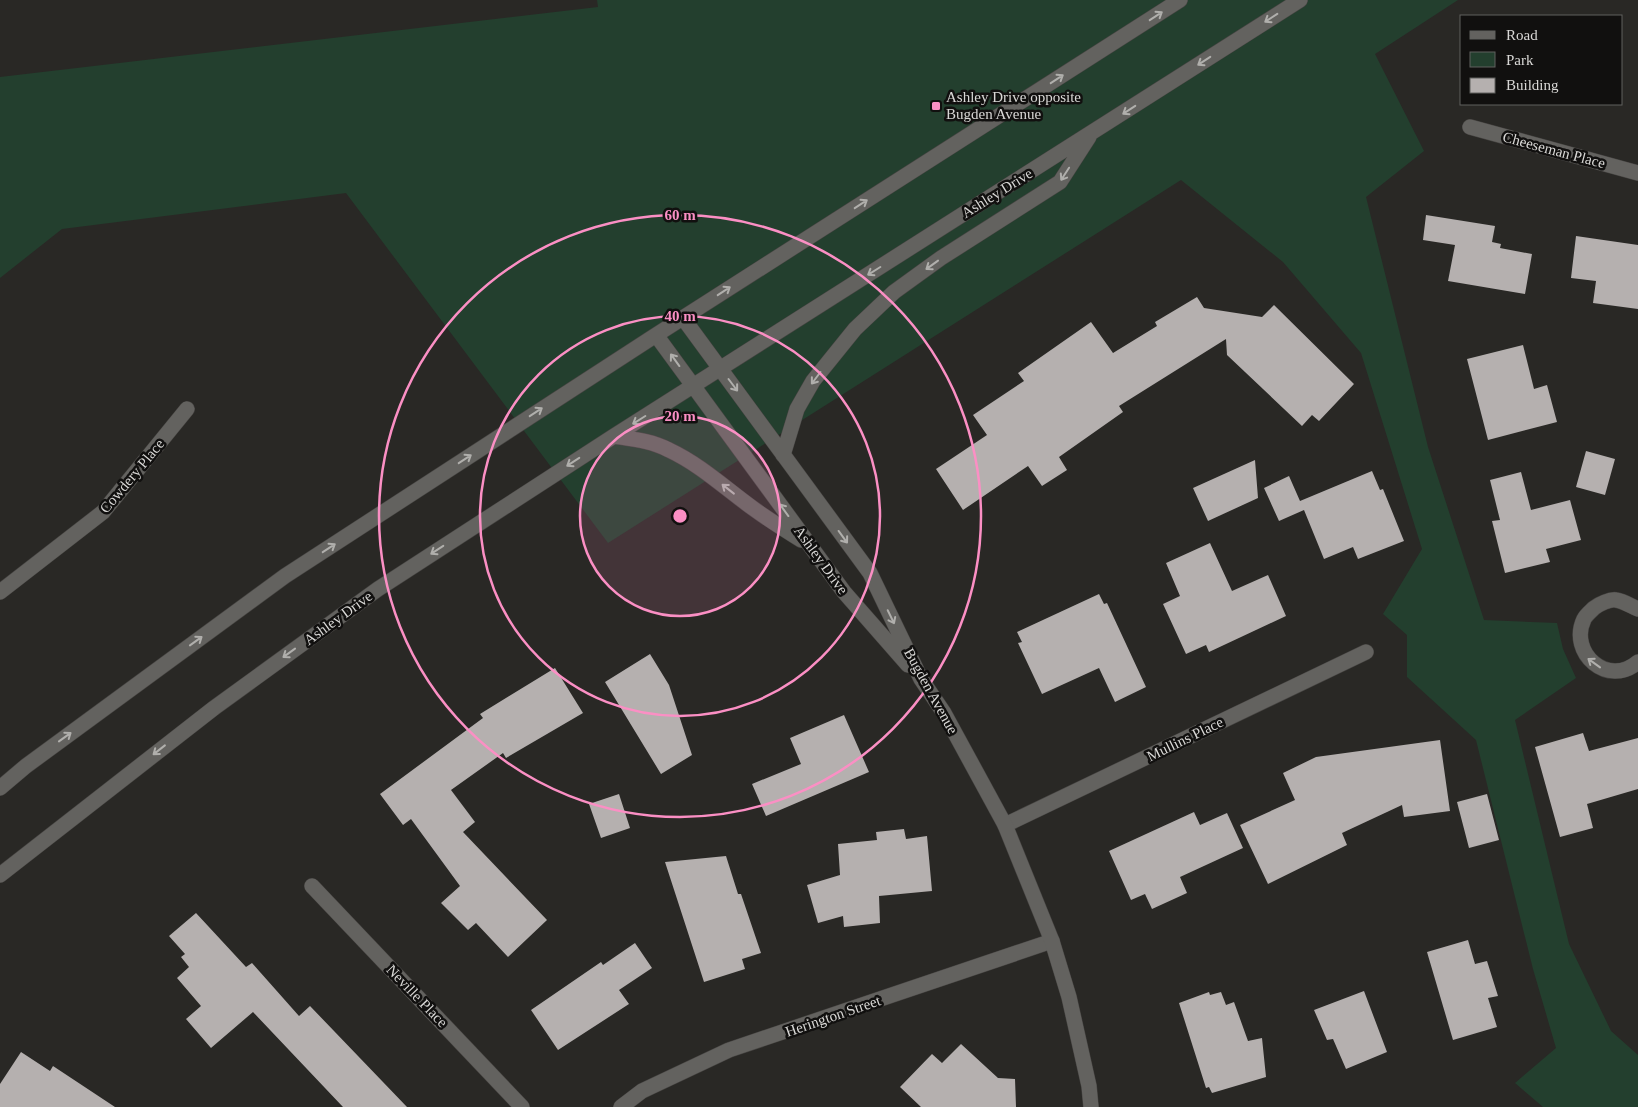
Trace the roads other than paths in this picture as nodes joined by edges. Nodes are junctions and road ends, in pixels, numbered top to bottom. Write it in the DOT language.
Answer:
graph roads {
  1 [pos="1180,0"];
  2 [pos="1300,0"];
  3 [pos="1470,127"];
  4 [pos="1092,133"];
  5 [pos="1638,173"];
  6 [pos="683,318"];
  7 [pos="656,335"];
  8 [pos="720,368"];
  9 [pos="693,385"];
  10 [pos="187,409"];
  11 [pos="614,436"];
  12 [pos="784,455"];
  13 [pos="811,547"];
  14 [pos="0,592"];
  15 [pos="1638,609"];
  16 [pos="1366,652"];
  17 [pos="1638,662"];
  18 [pos="921,679"];
  19 [pos="0,788"];
  20 [pos="1004,825"];
  21 [pos="0,874"];
  22 [pos="312,886"];
  23 [pos="1052,941"];
  24 [pos="522,1107"];
  25 [pos="621,1107"];
  26 [pos="1091,1107"];
  6 -- 1 [label="main road, one-way"];
  2 -- 4 [label="main road, Ashley Drive, one-way"];
  3 -- 5 [label="main road, Cheeseman Place"];
  4 -- 8 [label="main road, Ashley Drive, one-way"];
  4 -- 12 [label="main road, one-way"];
  6 -- 7 [label="main road"];
  6 -- 8 [label="main road, Bugden Avenue"];
  9 -- 7 [label="main road, Ashley Drive, one-way"];
  19 -- 7 [label="main road, one-way"];
  8 -- 9 [label="main road, Ashley Drive"];
  8 -- 12 [label="main road, Bugden Avenue, one-way"];
  9 -- 11 [label="main road, Ashley Drive, one-way"];
  13 -- 9 [label="main road, Ashley Drive, one-way"];
  10 -- 14 [label="main road, Cowdery Place"];
  13 -- 11 [label="main road, one-way"];
  11 -- 21 [label="main road, Ashley Drive, one-way"];
  12 -- 18 [label="main road, Bugden Avenue, one-way"];
  13 -- 18 [label="main road, Ashley Drive"];
  17 -- 15 [label="main road, one-way"];
  16 -- 20 [label="main road, Mullins Place"];
  18 -- 20 [label="main road, Bugden Avenue"];
  20 -- 23 [label="main road, Bugden Avenue"];
  22 -- 24 [label="main road, Neville Place"];
  23 -- 25 [label="main road, Herington Street"];
  23 -- 26 [label="main road, Bugden Avenue"];
}
